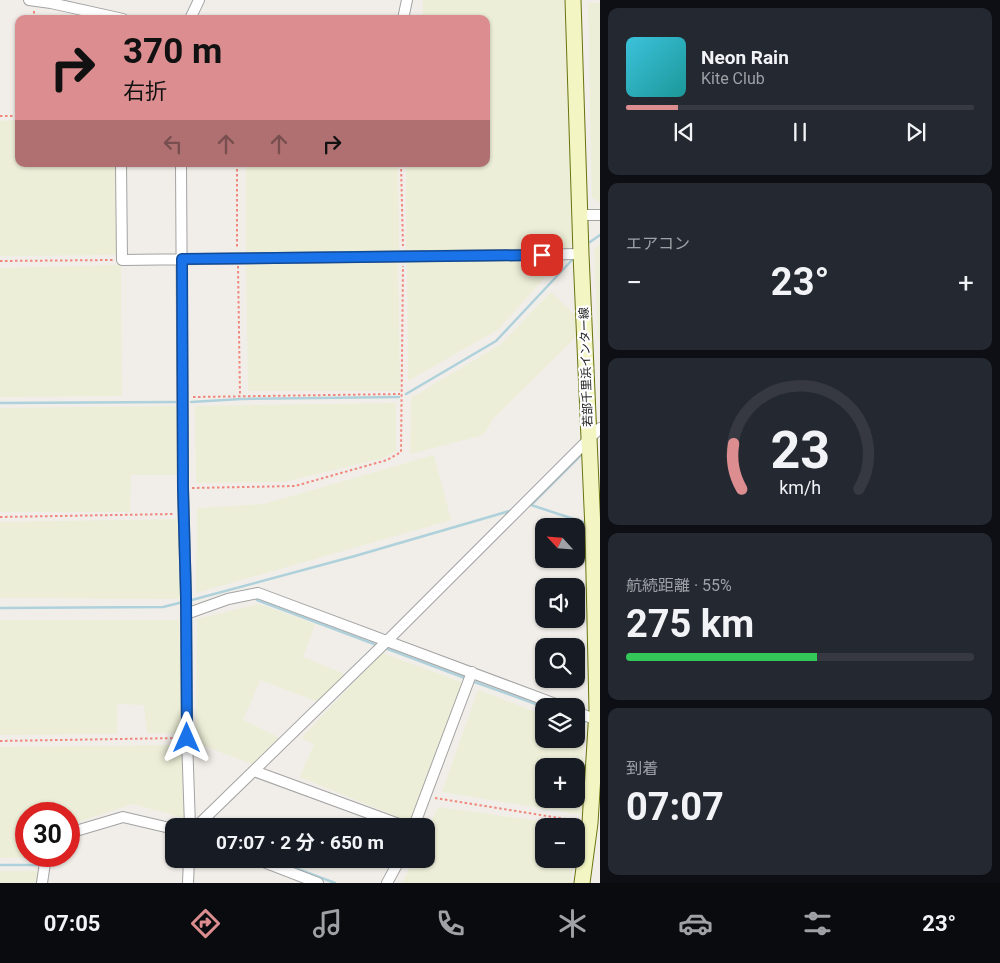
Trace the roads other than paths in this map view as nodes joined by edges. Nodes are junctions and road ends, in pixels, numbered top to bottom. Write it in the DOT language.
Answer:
graph roads {
  1 [pos="29,0"];
  2 [pos="199,0"];
  3 [pos="407,0"];
  4 [pos="573,0"];
  5 [pos="92,15"];
  6 [pos="192,15"];
  7 [pos="404,15"];
  8 [pos="121,167"];
  9 [pos="181,167"];
  10 [pos="600,214"];
  11 [pos="580,215"];
  12 [pos="581,254"];
  13 [pos="182,259"];
  14 [pos="600,428"];
  15 [pos="589,439"];
  16 [pos="186,611"];
  17 [pos="387,641"];
  18 [pos="472,672"];
  19 [pos="540,698"];
  20 [pos="585,715"];
  21 [pos="598,720"];
  22 [pos="254,771"];
  23 [pos="190,818"];
  24 [pos="205,818"];
  25 [pos="382,818"];
  26 [pos="417,818"];
  27 [pos="165,828"];
  28 [pos="80,830"];
  29 [pos="44,867"];
  30 [pos="189,868"];
  31 [pos="278,868"];
  32 [pos="395,868"];
  33 [pos="42,883"];
  34 [pos="188,883"];
  35 [pos="316,883"];
  36 [pos="386,883"];
  37 [pos="582,883"];
  1 -- 5 [label="street"];
  2 -- 6 [label="street"];
  3 -- 7 [label="street"];
  4 -- 11 [label="main road, 若部千里浜インター線"];
  8 -- 13 [label="street"];
  9 -- 13 [label="street"];
  10 -- 11 [label="street"];
  11 -- 12 [label="main road, 若部千里浜インター線"];
  12 -- 13 [label="street"];
  12 -- 15 [label="main road, 若部千里浜インター線"];
  13 -- 16 [label="street"];
  14 -- 15 [label="street"];
  15 -- 17 [label="street"];
  15 -- 21 [label="main road, 若部千里浜インター線"];
  16 -- 17 [label="street"];
  16 -- 23 [label="street"];
  17 -- 18 [label="street"];
  17 -- 22 [label="street"];
  18 -- 19 [label="street"];
  18 -- 26 [label="street"];
  20 -- 21 [label="street"];
  21 -- 37 [label="main road, 若部千里浜インター線"];
  22 -- 24 [label="street"];
  22 -- 25 [label="street"];
  27 -- 28 [label="street"];
  29 -- 33 [label="street"];
  30 -- 34 [label="street"];
  31 -- 35 [label="street"];
  32 -- 36 [label="street"];
}
